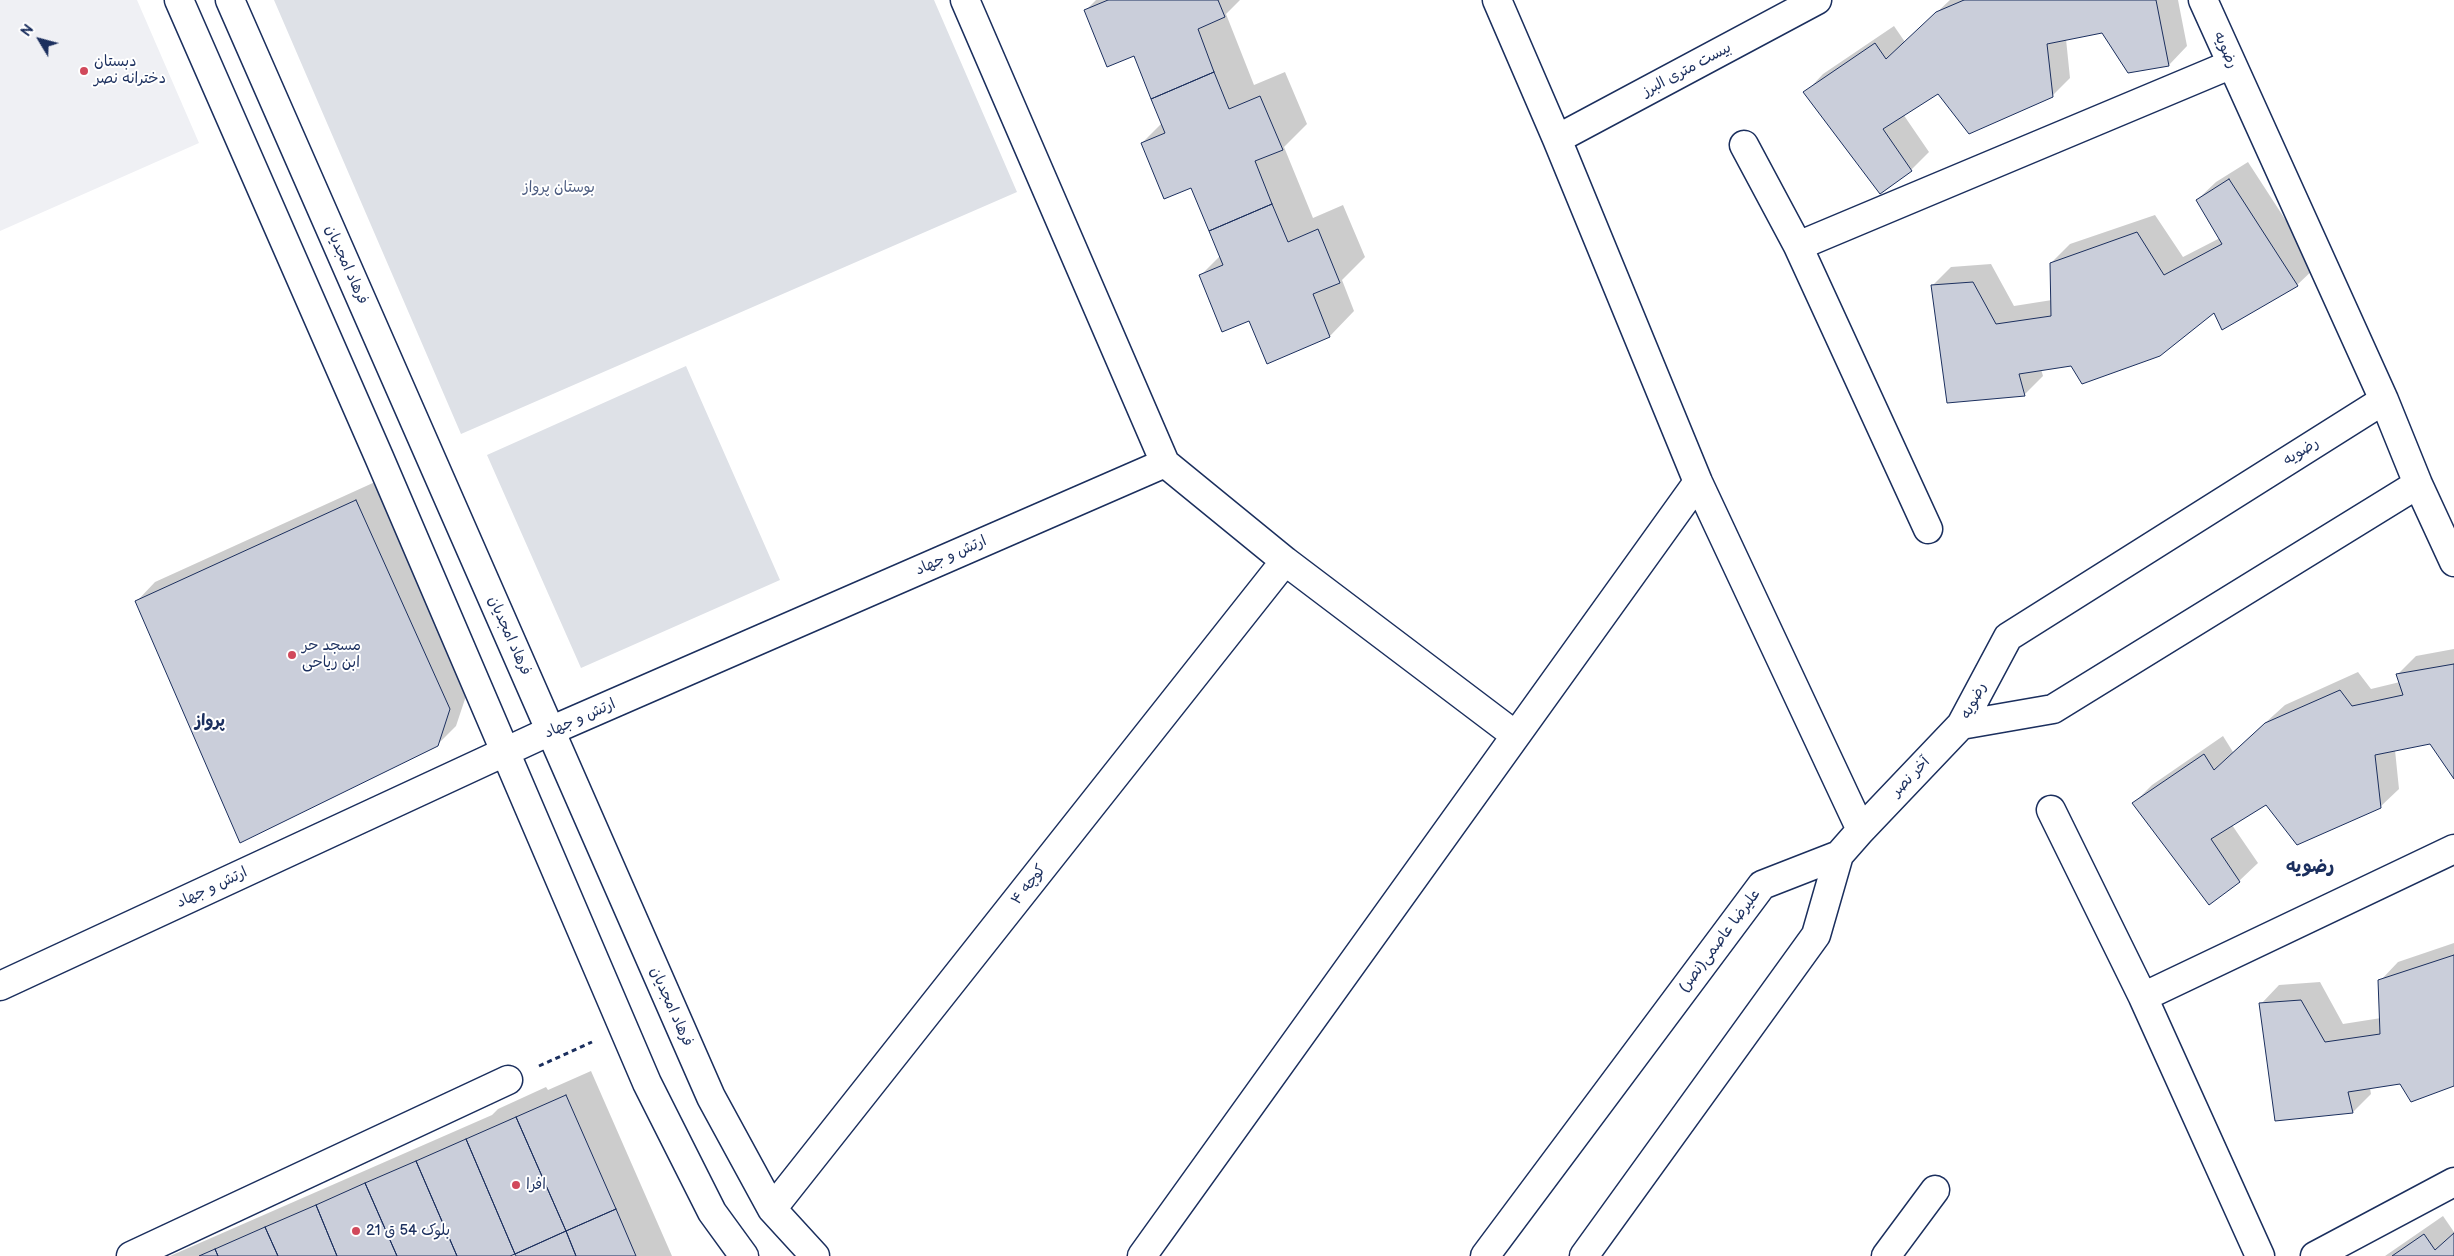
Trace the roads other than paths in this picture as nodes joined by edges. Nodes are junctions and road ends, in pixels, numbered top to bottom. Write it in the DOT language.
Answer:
graph roads {
  1 [pos="179,0"];
  2 [pos="230,0"];
  3 [pos="965,0"];
  4 [pos="1497,0"];
  5 [pos="1817,0"];
  6 [pos="2203,0"];
  7 [pos="2232,64"];
  8 [pos="1557,139"];
  9 [pos="1744,144"];
  10 [pos="1798,246"];
  11 [pos="2384,400"];
  12 [pos="1165,463"];
  13 [pos="1698,482"];
  14 [pos="2418,484"];
  15 [pos="1928,529"];
  16 [pos="1285,561"];
  17 [pos="2454,562"];
  18 [pos="1961,725"];
  19 [pos="550,731"];
  20 [pos="1515,735"];
  21 [pos="506,752"];
  22 [pos="2050,810"];
  23 [pos="1861,830"];
  24 [pos="2454,849"];
  25 [pos="1840,855"];
  26 [pos="0,986"];
  27 [pos="2143,997"];
  28 [pos="508,1080"];
  29 [pos="2454,1182"];
  30 [pos="1935,1190"];
  31 [pos="772,1209"];
  32 [pos="131,1256"];
  33 [pos="744,1256"];
  34 [pos="815,1256"];
  35 [pos="1142,1256"];
  36 [pos="1485,1256"];
  37 [pos="1584,1256"];
  38 [pos="1886,1256"];
  39 [pos="2260,1256"];
  40 [pos="2315,1256"];
  1 -- 21 [label="street"];
  2 -- 19 [label="street, فرهاد امجدیان"];
  3 -- 12 [label="street"];
  4 -- 8 [label="street"];
  5 -- 8 [label="street, بیست متری البرز"];
  6 -- 7 [label="street, رضویه"];
  7 -- 10 [label="street"];
  7 -- 11 [label="street, رضویه"];
  8 -- 13 [label="street"];
  9 -- 10 [label="street"];
  10 -- 15 [label="street"];
  11 -- 14 [label="street, رضویه"];
  11 -- 18 [label="street, رضویه"];
  12 -- 16 [label="street"];
  12 -- 19 [label="street, ارتش و جهاد"];
  13 -- 20 [label="street"];
  13 -- 23 [label="street"];
  14 -- 17 [label="street, رضویه"];
  14 -- 18 [label="street, رضویه"];
  16 -- 20 [label="street"];
  16 -- 31 [label="street, کوچه ۴"];
  18 -- 23 [label="street, آخر نصر"];
  19 -- 21 [label="street, ارتش و جهاد"];
  19 -- 31 [label="street, فرهاد امجدیان"];
  20 -- 35 [label="street"];
  21 -- 26 [label="street, ارتش و جهاد"];
  21 -- 33 [label="street"];
  22 -- 27 [label="street"];
  23 -- 25 [label="street, آخر نصر"];
  24 -- 27 [label="street"];
  25 -- 36 [label="street, علیرضا عاصمی(نصر)"];
  25 -- 37 [label="street"];
  27 -- 39 [label="street"];
  28 -- 32 [label="street"];
  29 -- 40 [label="street"];
  30 -- 38 [label="street"];
  31 -- 34 [label="street, فرهاد امجدیان"];
}
